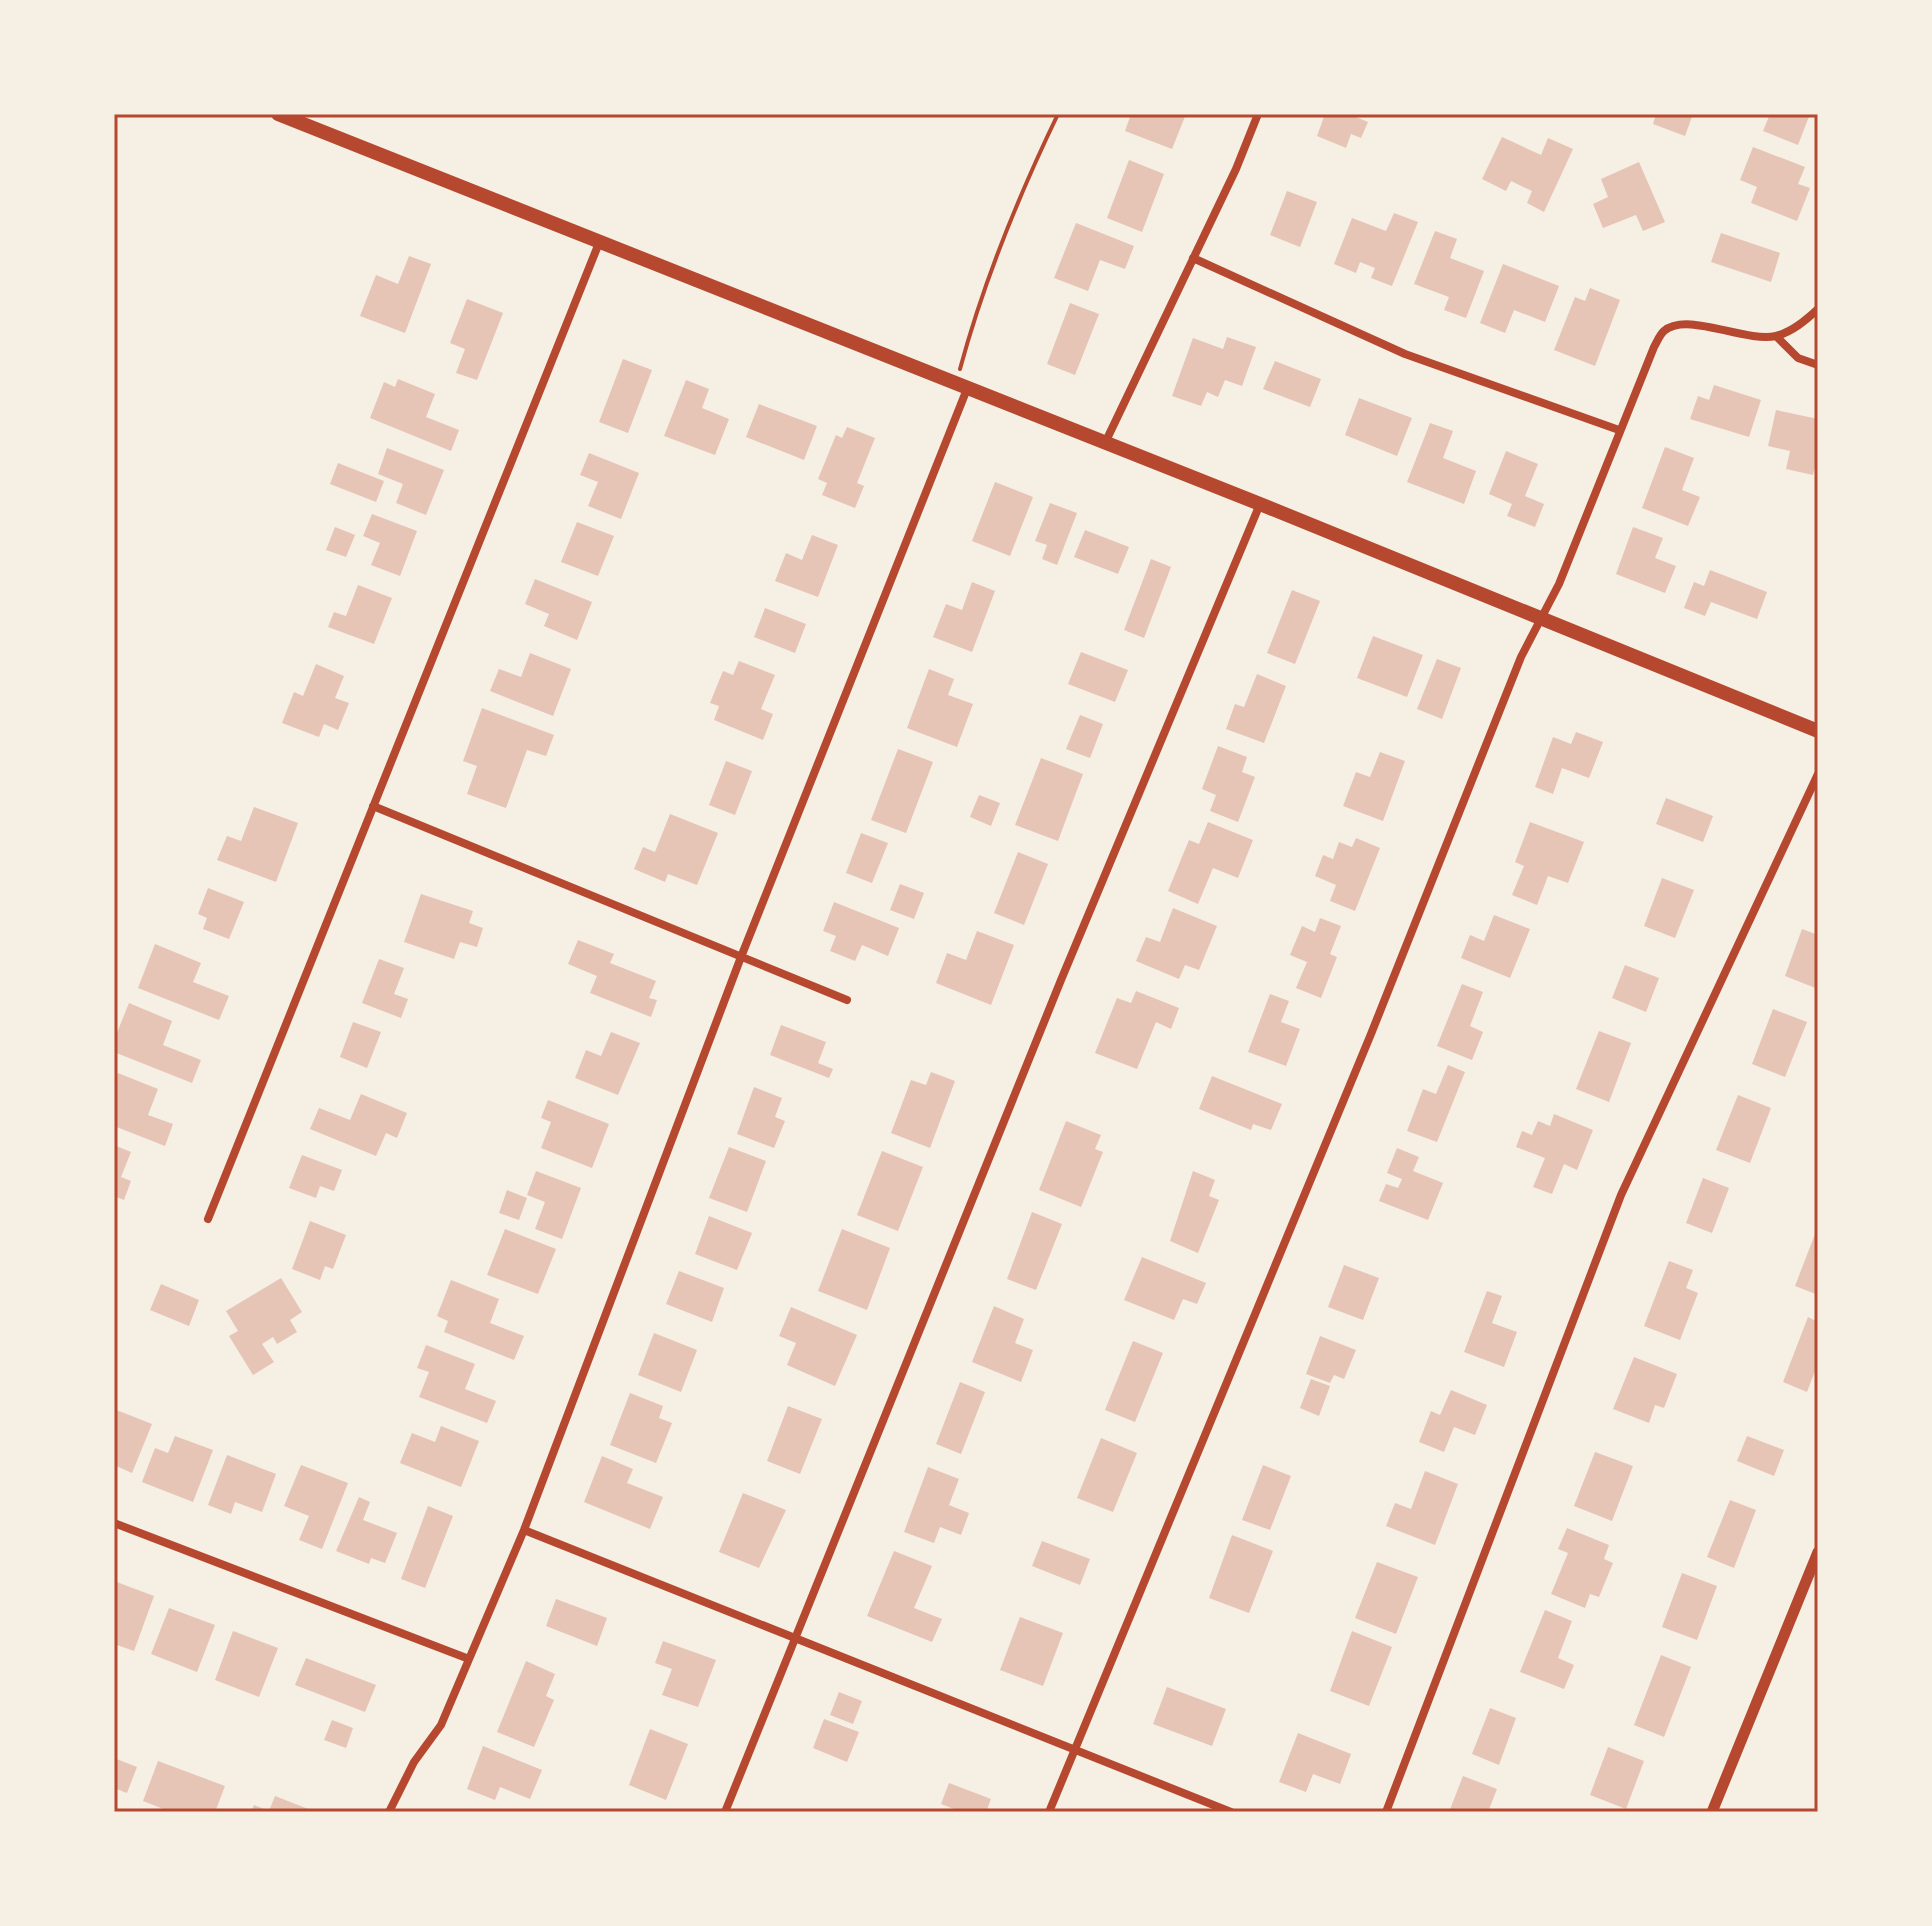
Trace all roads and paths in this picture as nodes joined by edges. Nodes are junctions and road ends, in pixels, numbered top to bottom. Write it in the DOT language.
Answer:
graph roads {
  1 [pos="278,114"];
  2 [pos="1058,114"];
  3 [pos="1258,114"];
  4 [pos="599,243"];
  5 [pos="1193,258"];
  6 [pos="1818,309"];
  7 [pos="1776,336"];
  8 [pos="1818,365"];
  9 [pos="961,387"];
  10 [pos="1619,430"];
  11 [pos="1105,443"];
  12 [pos="1260,504"];
  13 [pos="1540,618"];
  14 [pos="1818,731"];
  15 [pos="1818,774"];
  16 [pos="373,806"];
  17 [pos="741,957"];
  18 [pos="847,1000"];
  19 [pos="208,1219"];
  20 [pos="114,1523"];
  21 [pos="524,1530"];
  22 [pos="1818,1552"];
  23 [pos="794,1640"];
  24 [pos="469,1659"];
  25 [pos="1076,1750"];
  26 [pos="389,1812"];
  27 [pos="725,1812"];
  28 [pos="1049,1812"];
  29 [pos="1231,1812"];
  30 [pos="1386,1812"];
  31 [pos="1712,1812"];
  1 -- 4 [label="main road"];
  2 -- 9 [label="path"];
  3 -- 5 [label="street"];
  4 -- 9 [label="main road"];
  4 -- 16 [label="street"];
  5 -- 10 [label="street"];
  5 -- 11 [label="street"];
  6 -- 7 [label="street"];
  7 -- 8 [label="street"];
  7 -- 10 [label="street"];
  9 -- 11 [label="main road"];
  9 -- 17 [label="street"];
  10 -- 13 [label="street"];
  11 -- 12 [label="main road"];
  12 -- 13 [label="main road"];
  12 -- 23 [label="street"];
  13 -- 14 [label="main road"];
  13 -- 25 [label="street"];
  15 -- 30 [label="street"];
  16 -- 17 [label="street"];
  16 -- 19 [label="street"];
  17 -- 18 [label="street"];
  17 -- 21 [label="street"];
  20 -- 24 [label="street"];
  21 -- 23 [label="street"];
  21 -- 24 [label="street"];
  22 -- 31 [label="street"];
  23 -- 25 [label="street"];
  23 -- 27 [label="street"];
  24 -- 26 [label="street"];
  25 -- 28 [label="street"];
  25 -- 29 [label="street"];
}
